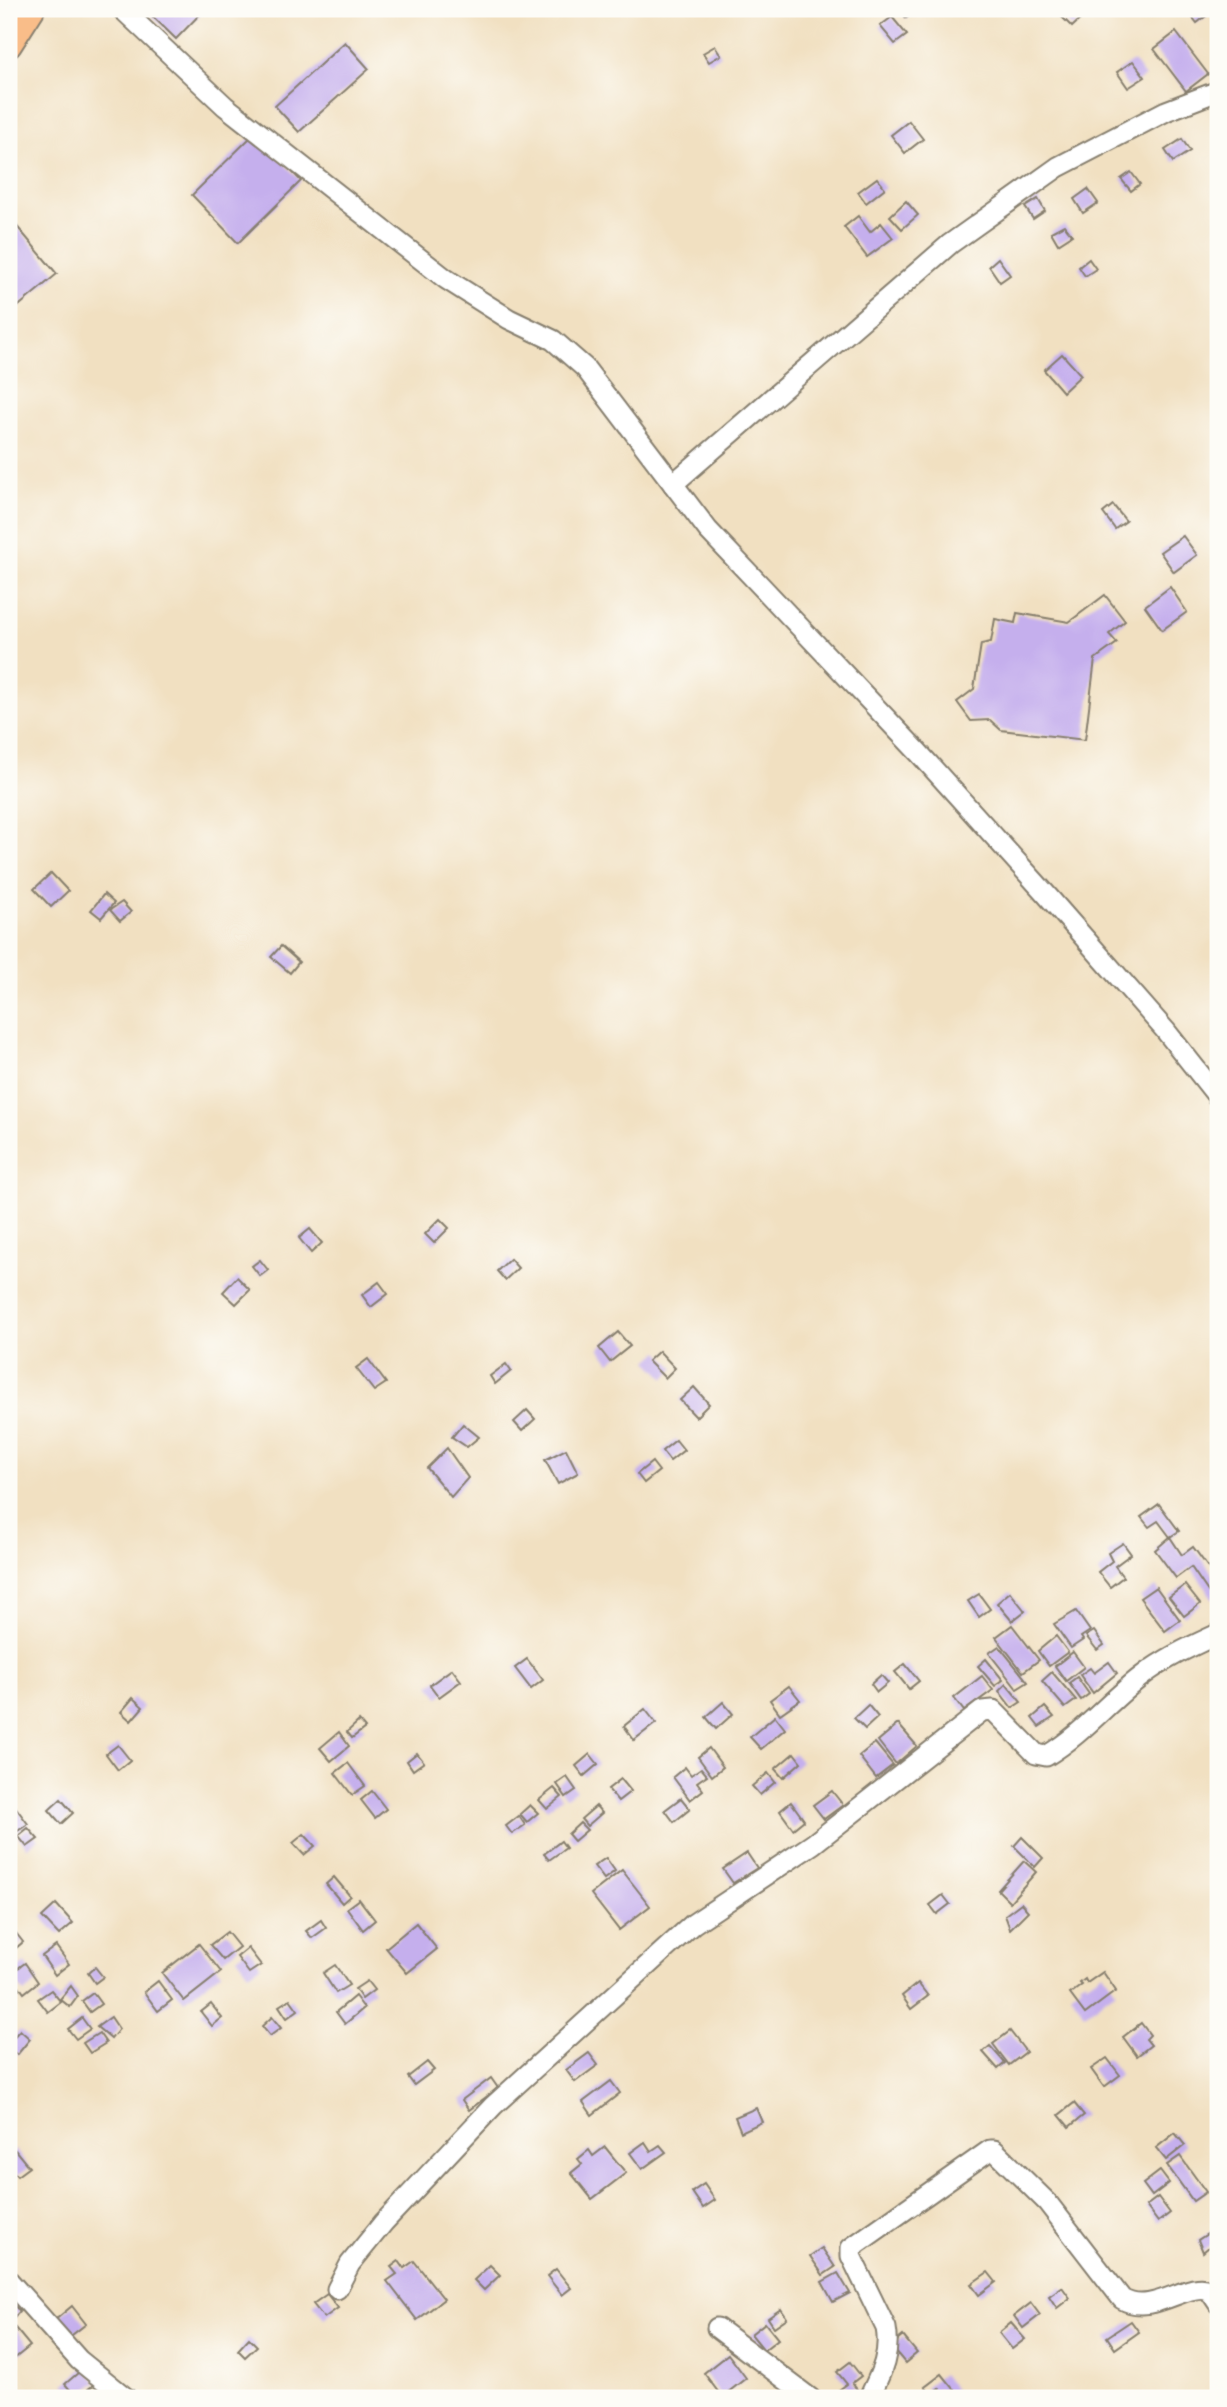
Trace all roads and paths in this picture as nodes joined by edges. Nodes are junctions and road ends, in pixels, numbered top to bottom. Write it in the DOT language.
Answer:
graph roads {
  1 [pos="32,9"];
  2 [pos="122,9"];
  3 [pos="9,46"];
  4 [pos="1218,91"];
  5 [pos="673,484"];
  6 [pos="1218,1097"];
  7 [pos="1218,1633"];
  8 [pos="9,2281"];
  9 [pos="337,2289"];
  10 [pos="1218,2303"];
  11 [pos="717,2328"];
  12 [pos="126,2398"];
  13 [pos="810,2398"];
  14 [pos="869,2398"];
  1 -- 3 [label="main road"];
  2 -- 5 [label="street"];
  4 -- 5 [label="street"];
  5 -- 6 [label="street"];
  7 -- 9 [label="street"];
  8 -- 12 [label="street"];
  10 -- 14 [label="street"];
  11 -- 13 [label="street"];
}
